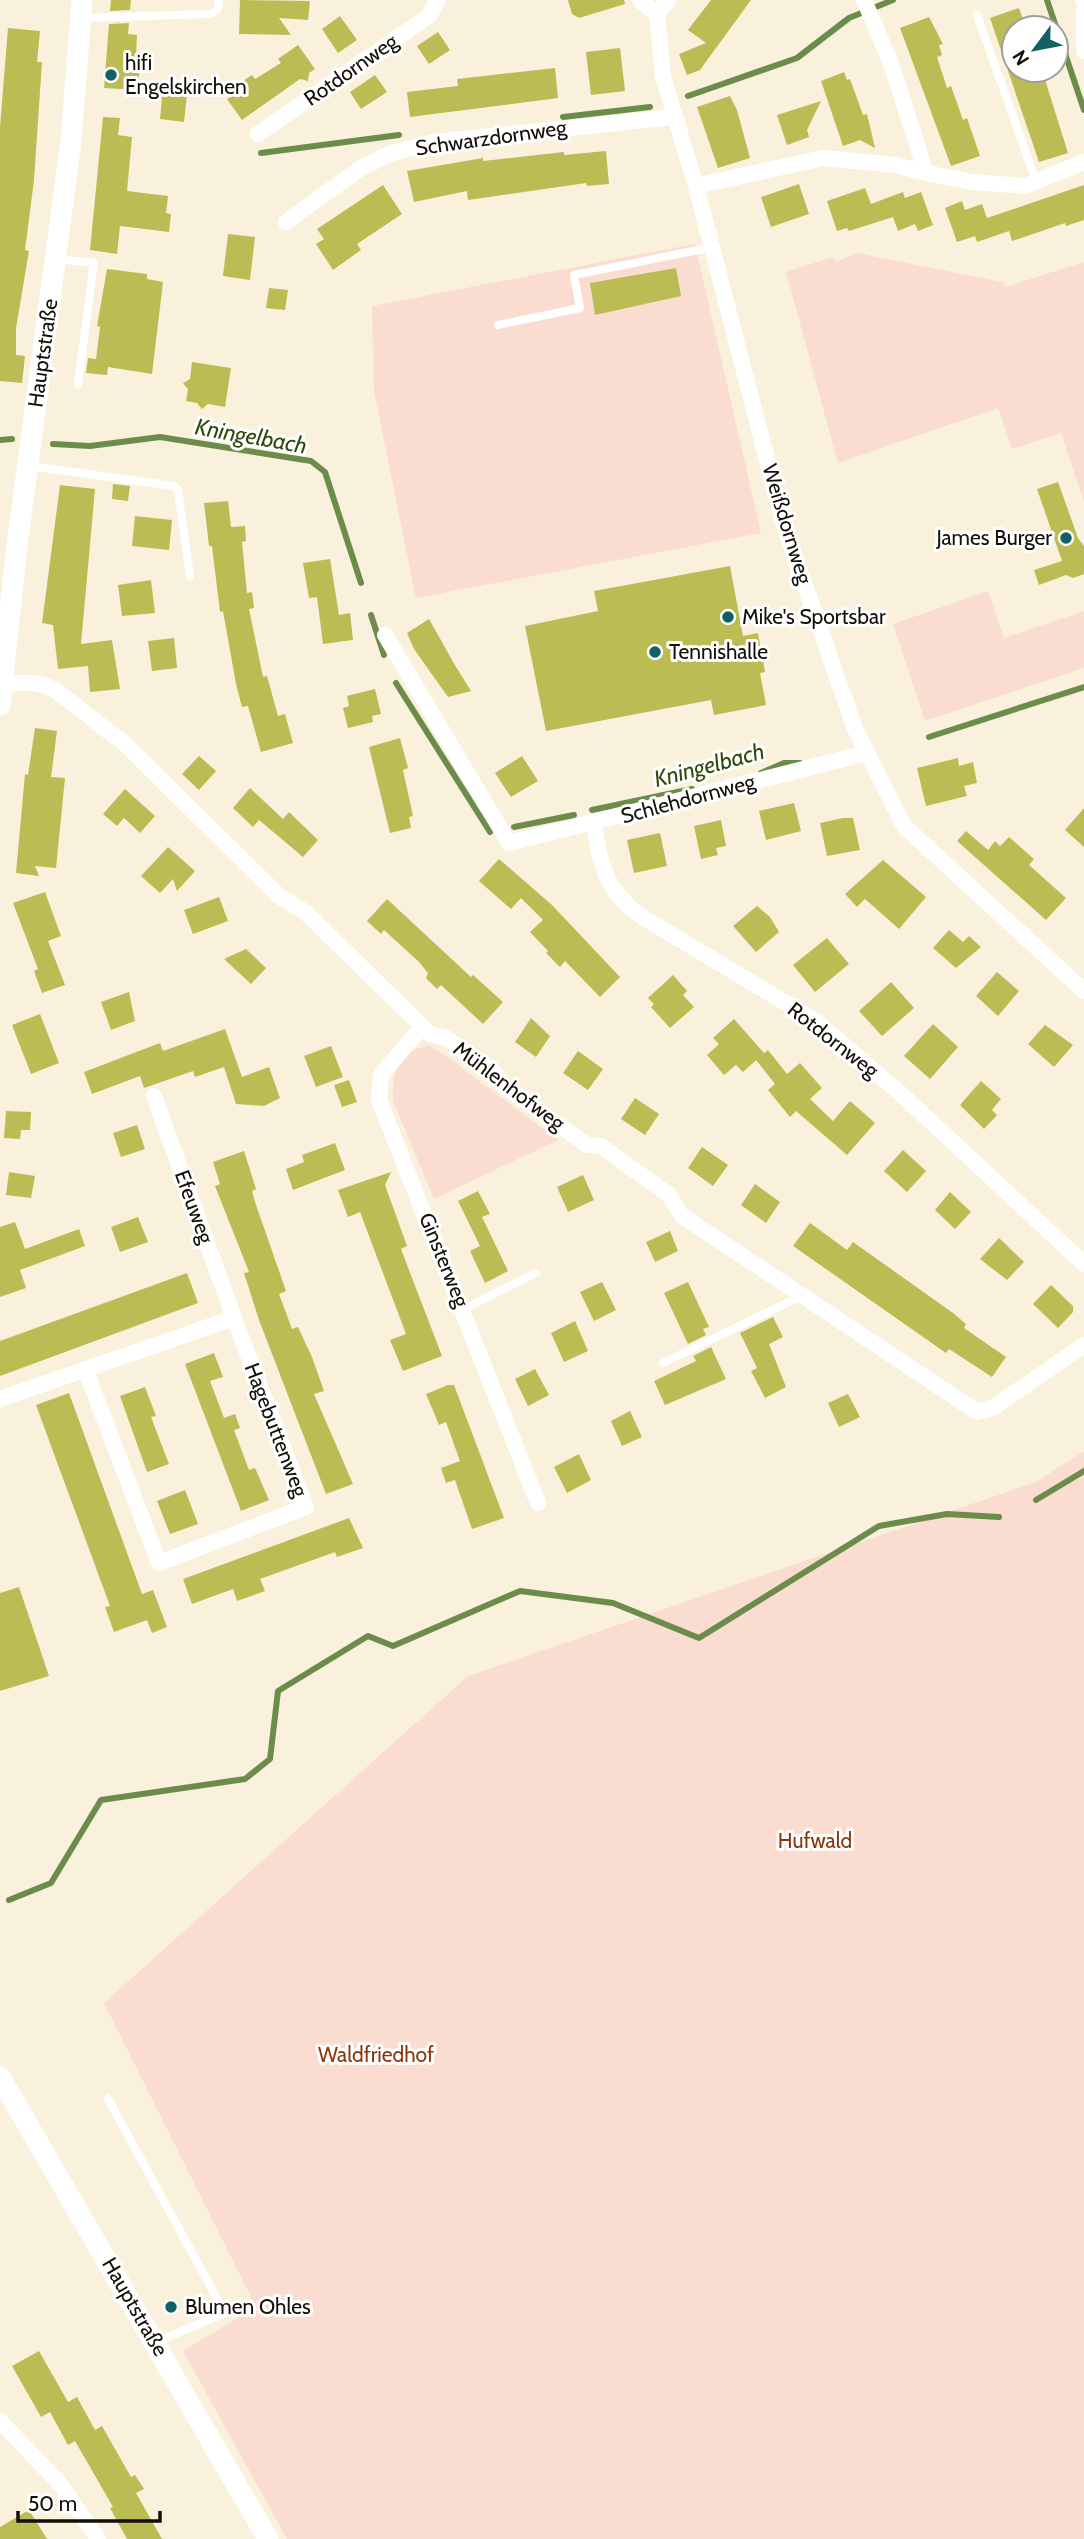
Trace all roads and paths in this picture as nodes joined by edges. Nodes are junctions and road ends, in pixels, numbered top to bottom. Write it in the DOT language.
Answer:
graph roads {
  1 [pos="219,0"];
  2 [pos="438,0"];
  3 [pos="640,0"];
  4 [pos="668,0"];
  5 [pos="864,0"];
  6 [pos="82,9"];
  7 [pos="1084,12"];
  8 [pos="657,14"];
  9 [pos="976,15"];
  10 [pos="1084,51"];
  11 [pos="675,117"];
  12 [pos="258,134"];
  13 [pos="1084,162"];
  14 [pos="926,173"];
  15 [pos="1036,181"];
  16 [pos="696,186"];
  17 [pos="286,222"];
  18 [pos="713,247"];
  19 [pos="55,258"];
  20 [pos="498,325"];
  21 [pos="78,384"];
  22 [pos="27,466"];
  23 [pos="190,576"];
  24 [pos="385,635"];
  25 [pos="1,694"];
  26 [pos="867,753"];
  27 [pos="594,824"];
  28 [pos="1084,991"];
  29 [pos="422,1027"];
  30 [pos="154,1096"];
  31 [pos="1084,1264"];
  32 [pos="536,1273"];
  33 [pos="801,1296"];
  34 [pos="464,1308"];
  35 [pos="234,1318"];
  36 [pos="1084,1345"];
  37 [pos="663,1363"];
  38 [pos="86,1371"];
  39 [pos="0,1399"];
  40 [pos="538,1503"];
  41 [pos="0,2077"];
  42 [pos="108,2099"];
  43 [pos="156,2342"];
  44 [pos="0,2421"];
  45 [pos="98,2539"];
  46 [pos="268,2539"];
  1 -- 6 [label="lane"];
  2 -- 12 [label="street, Rotdornweg"];
  3 -- 8 [label="street"];
  4 -- 8 [label="street"];
  5 -- 14 [label="street"];
  6 -- 19 [label="street, Hauptstraße"];
  7 -- 10 [label="street"];
  8 -- 11 [label="street, Weißdornweg"];
  9 -- 15 [label="lane"];
  11 -- 16 [label="street, Weißdornweg"];
  11 -- 17 [label="street, Schwarzdornweg"];
  13 -- 15 [label="street"];
  14 -- 15 [label="street"];
  14 -- 16 [label="street"];
  16 -- 18 [label="street, Weißdornweg"];
  18 -- 20 [label="lane"];
  18 -- 26 [label="street, Weißdornweg"];
  19 -- 21 [label="lane"];
  19 -- 22 [label="street, Hauptstraße"];
  22 -- 23 [label="lane"];
  22 -- 25 [label="street, Hauptstraße"];
  24 -- 27 [label="street, Schlehdornweg"];
  25 -- 29 [label="street, Mühlenhofweg"];
  26 -- 27 [label="street, Schlehdornweg"];
  26 -- 28 [label="street, Weißdornweg"];
  27 -- 31 [label="street, Rotdornweg"];
  29 -- 33 [label="street, Mühlenhofweg"];
  29 -- 34 [label="street, Ginsterweg"];
  30 -- 35 [label="street, Efeuweg"];
  32 -- 34 [label="lane"];
  33 -- 36 [label="street, Mühlenhofweg"];
  33 -- 37 [label="lane"];
  34 -- 40 [label="street, Ginsterweg"];
  35 -- 38 [label="street"];
  35 -- 38 [label="street, Hagebuttenweg"];
  38 -- 39 [label="street"];
  41 -- 43 [label="street, Hauptstraße"];
  42 -- 43 [label="lane"];
  43 -- 46 [label="street, Hauptstraße"];
  44 -- 45 [label="street"];
}
